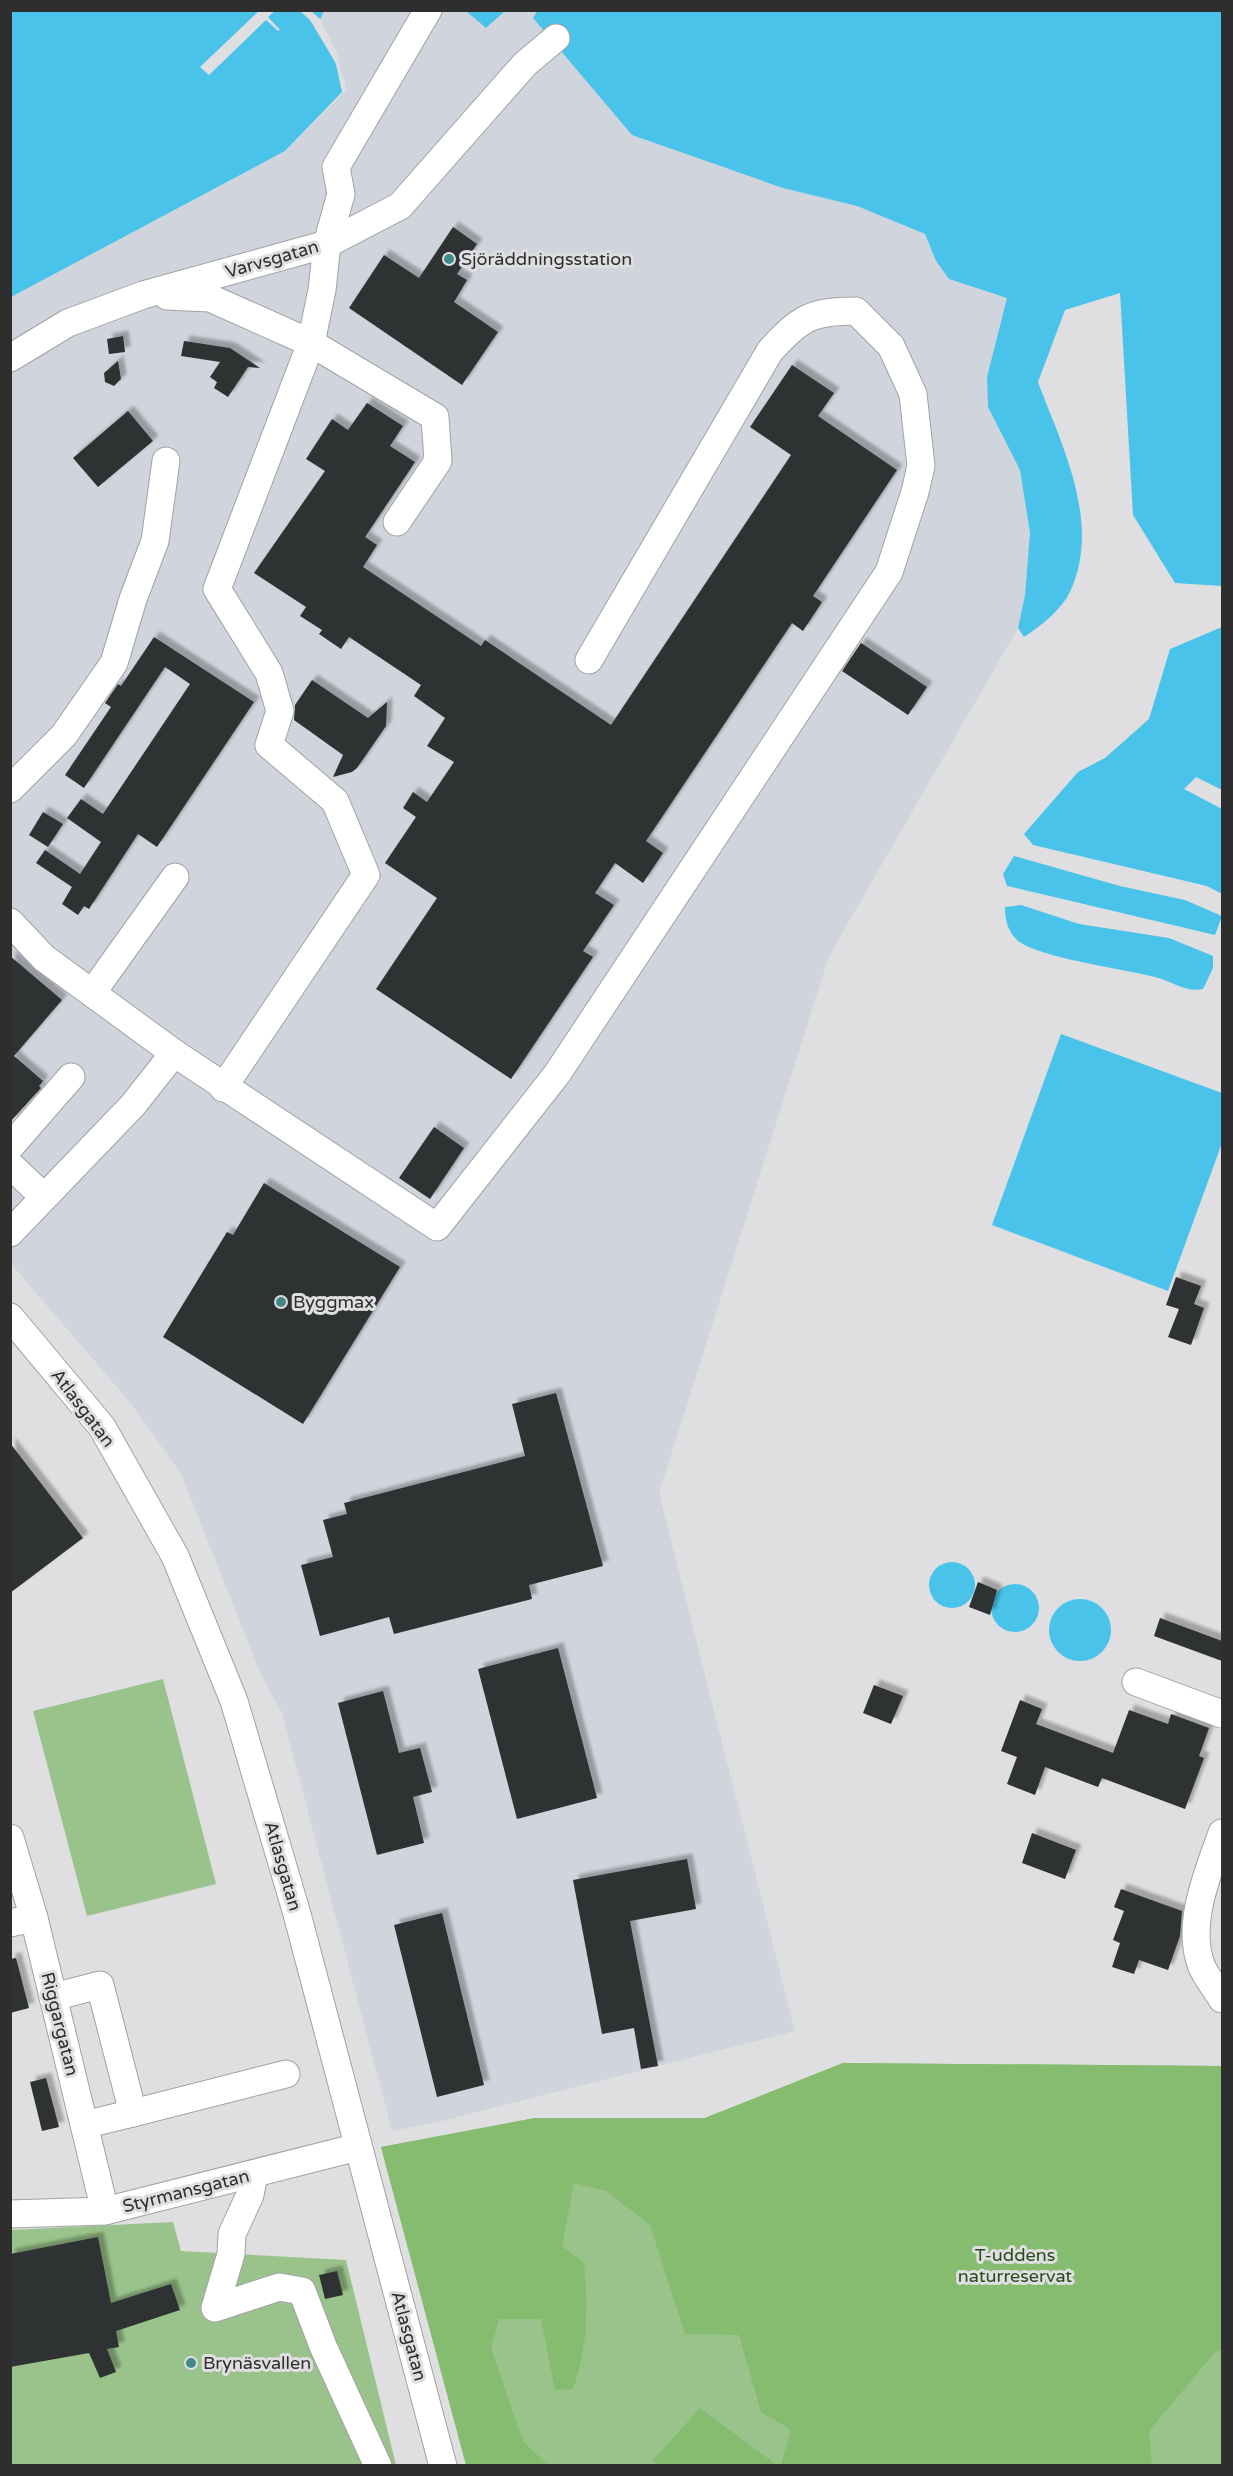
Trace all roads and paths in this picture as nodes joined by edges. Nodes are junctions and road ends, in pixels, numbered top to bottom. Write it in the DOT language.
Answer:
graph roads {
  1 [pos="428,10"];
  2 [pos="556,38"];
  3 [pos="327,244"];
  4 [pos="143,295"];
  5 [pos="311,343"];
  6 [pos="10,358"];
  7 [pos="166,461"];
  8 [pos="397,522"];
  9 [pos="589,660"];
  10 [pos="10,789"];
  11 [pos="175,877"];
  12 [pos="10,922"];
  13 [pos="92,993"];
  14 [pos="174,1053"];
  15 [pos="71,1077"];
  16 [pos="223,1088"];
  17 [pos="10,1147"];
  18 [pos="10,1165"];
  19 [pos="44,1197"];
  20 [pos="10,1233"];
  21 [pos="10,1317"];
  22 [pos="1136,1682"];
  23 [pos="1222,1713"];
  24 [pos="1222,1833"];
  25 [pos="10,1838"];
  26 [pos="22,1921"];
  27 [pos="53,1996"];
  28 [pos="1222,1999"];
  29 [pos="285,2074"];
  30 [pos="132,2113"];
  31 [pos="84,2125"];
  32 [pos="358,2147"];
  33 [pos="254,2174"];
  34 [pos="105,2211"];
  35 [pos="10,2214"];
  36 [pos="378,2466"];
  37 [pos="443,2466"];
  1 -- 3 [label="street, Varvsgatan"];
  2 -- 3 [label="street"];
  3 -- 4 [label="street, Varvsgatan"];
  3 -- 5 [label="street"];
  4 -- 5 [label="street"];
  4 -- 6 [label="street, Varvsgatan"];
  5 -- 8 [label="street"];
  5 -- 16 [label="street"];
  7 -- 10 [label="street"];
  9 -- 16 [label="street"];
  11 -- 13 [label="street"];
  12 -- 13 [label="street"];
  13 -- 14 [label="street"];
  14 -- 16 [label="street"];
  14 -- 19 [label="street"];
  15 -- 17 [label="street"];
  18 -- 19 [label="street"];
  19 -- 20 [label="street"];
  21 -- 32 [label="street, Atlasgatan"];
  22 -- 23 [label="street"];
  24 -- 28 [label="street"];
  25 -- 26 [label="street, Riggargatan"];
  26 -- 27 [label="street, Riggargatan"];
  27 -- 30 [label="street"];
  27 -- 31 [label="street, Riggargatan"];
  29 -- 30 [label="street"];
  30 -- 31 [label="street"];
  31 -- 34 [label="street, Riggargatan"];
  32 -- 33 [label="street, Styrmansgatan"];
  32 -- 37 [label="street, Atlasgatan"];
  33 -- 34 [label="street, Styrmansgatan"];
  33 -- 36 [label="street"];
  34 -- 35 [label="street, Styrmansgatan"];
}
